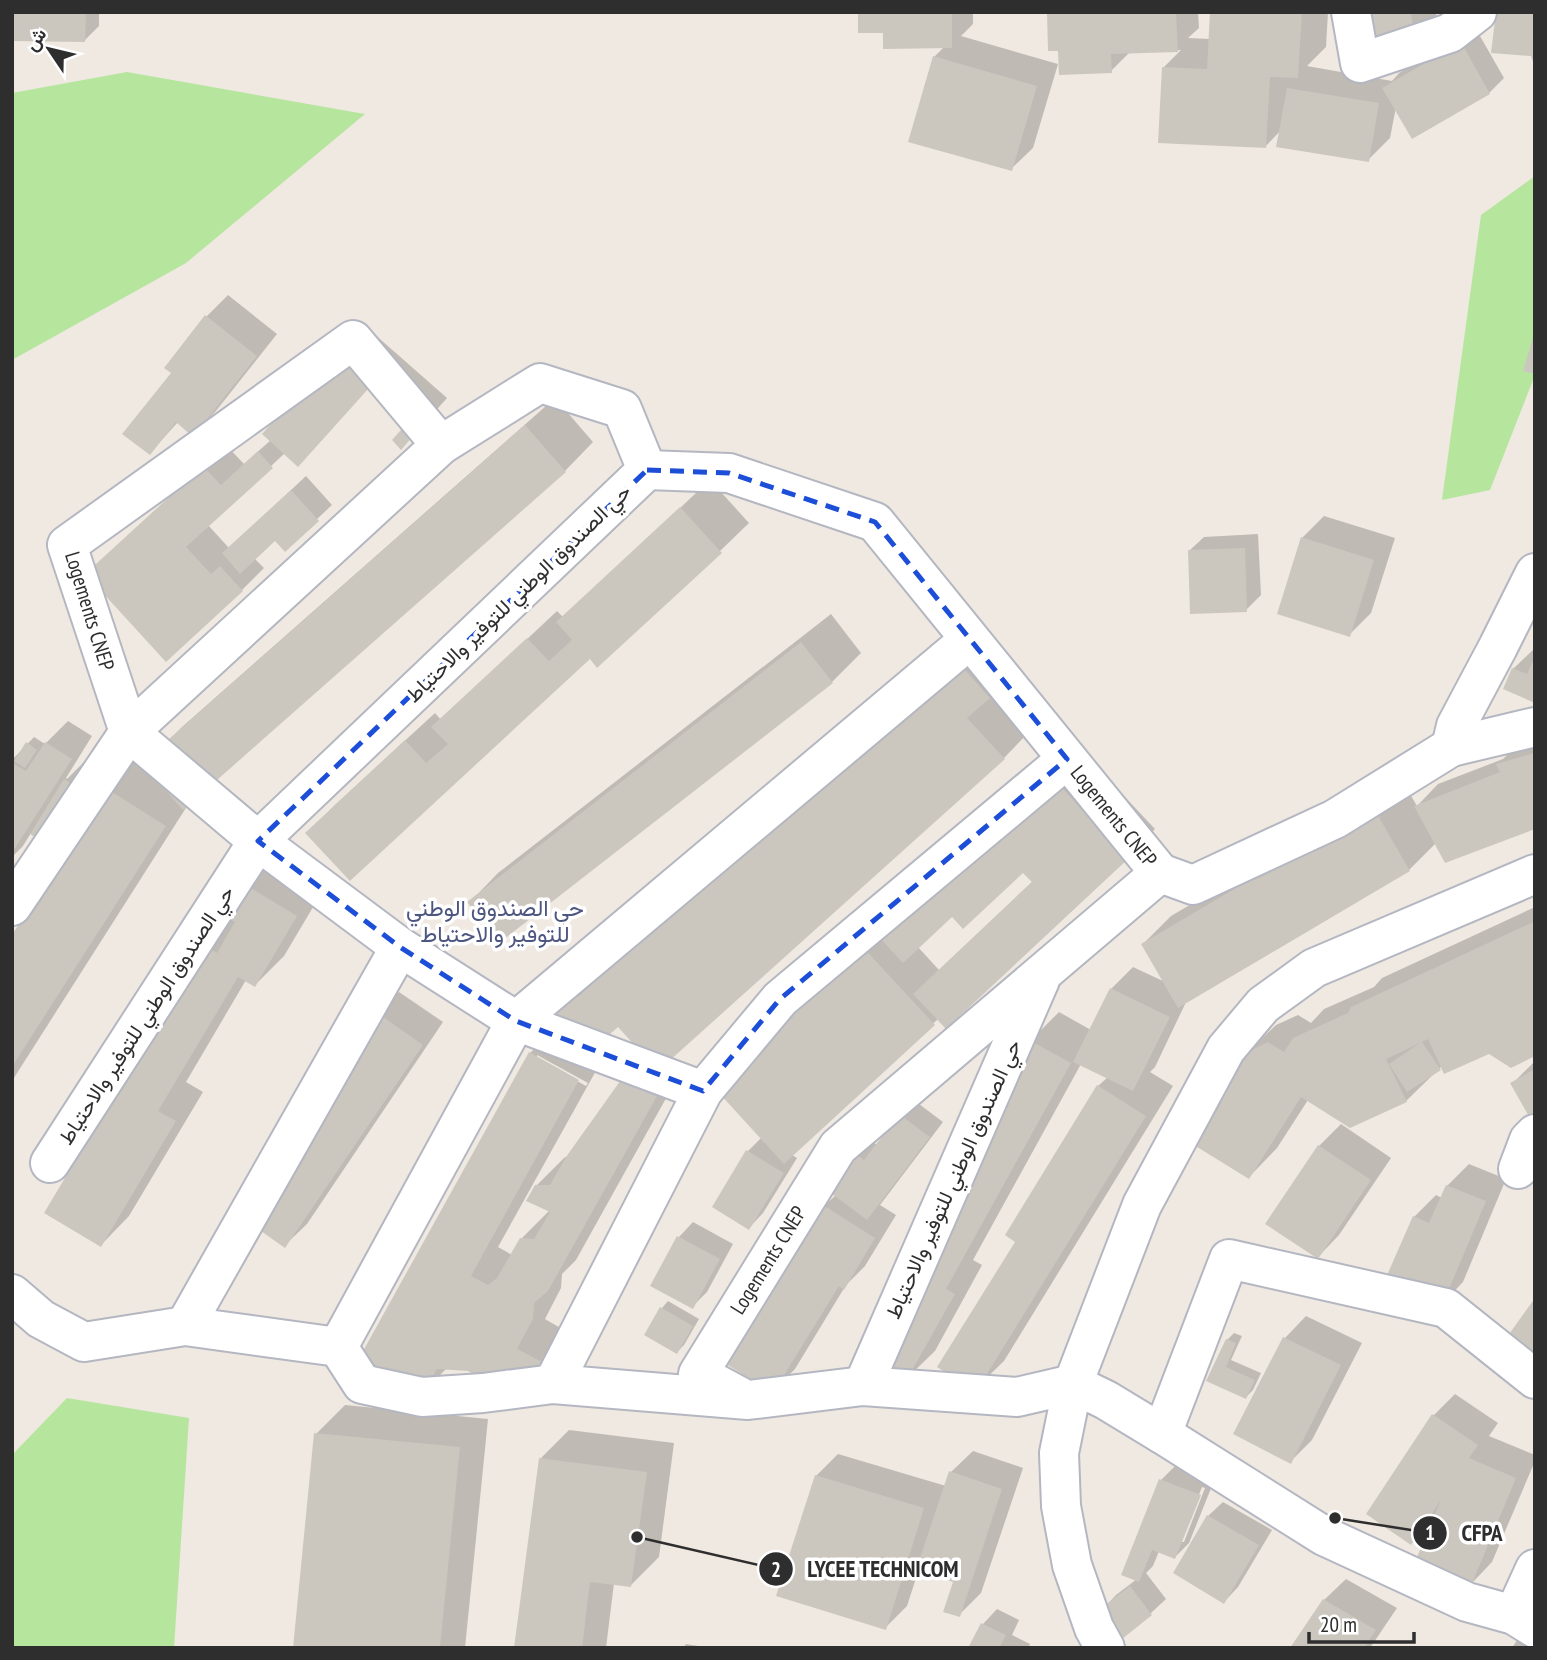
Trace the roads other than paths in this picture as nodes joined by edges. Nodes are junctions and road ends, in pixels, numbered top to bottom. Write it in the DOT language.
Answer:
graph roads {
  1 [pos="1351,12"];
  2 [pos="1476,12"];
  3 [pos="441,445"];
  4 [pos="647,470"];
  5 [pos="1535,573"];
  6 [pos="969,640"];
  7 [pos="1535,727"];
  8 [pos="129,732"];
  9 [pos="1451,747"];
  10 [pos="1067,759"];
  11 [pos="258,841"];
  12 [pos="1160,873"];
  13 [pos="1535,874"];
  14 [pos="12,906"];
  15 [pos="400,947"];
  16 [pos="1044,972"];
  17 [pos="516,1021"];
  18 [pos="703,1091"];
  19 [pos="1535,1134"];
  20 [pos="50,1163"];
  21 [pos="1518,1169"];
  22 [pos="12,1294"];
  23 [pos="185,1326"];
  24 [pos="338,1347"];
  25 [pos="1535,1379"];
  26 [pos="553,1384"];
  27 [pos="1073,1384"];
  28 [pos="863,1386"];
  29 [pos="748,1400"];
  30 [pos="1162,1434"];
  31 [pos="1535,1569"];
  32 [pos="1524,1622"];
  33 [pos="1105,1648"];
  1 -- 2 [label="street"];
  3 -- 4 [label="street, حي الصندوق الوطني للتوفير والاحتياط"];
  3 -- 8 [label="street, حي الصندوق الوطني للتوفير والاحتياط"];
  3 -- 8 [label="street, Logements CNEP"];
  4 -- 6 [label="street, Logements CNEP"];
  4 -- 11 [label="street, حي الصندوق الوطني للتوفير والاحتياط"];
  5 -- 9 [label="street"];
  6 -- 10 [label="street, Logements CNEP"];
  6 -- 17 [label="street"];
  7 -- 9 [label="street"];
  8 -- 11 [label="street"];
  8 -- 14 [label="street, حي الصندوق الوطني للتوفير والاحتياط"];
  9 -- 12 [label="street"];
  10 -- 12 [label="street, Logements CNEP"];
  10 -- 18 [label="street"];
  11 -- 15 [label="street"];
  11 -- 20 [label="street, حي الصندوق الوطني للتوفير والاحتياط"];
  12 -- 16 [label="street, Logements CNEP"];
  13 -- 27 [label="street"];
  15 -- 17 [label="street"];
  15 -- 23 [label="street"];
  16 -- 28 [label="street, حي الصندوق الوطني للتوفير والاحتياط"];
  16 -- 29 [label="street, Logements CNEP"];
  17 -- 18 [label="street"];
  17 -- 24 [label="street"];
  18 -- 26 [label="street"];
  19 -- 21 [label="street"];
  22 -- 23 [label="street"];
  23 -- 24 [label="street"];
  24 -- 26 [label="street"];
  25 -- 30 [label="street"];
  26 -- 29 [label="street"];
  27 -- 28 [label="street"];
  27 -- 30 [label="street"];
  27 -- 33 [label="street"];
  28 -- 29 [label="street"];
  30 -- 32 [label="street"];
  31 -- 32 [label="street"];
}
